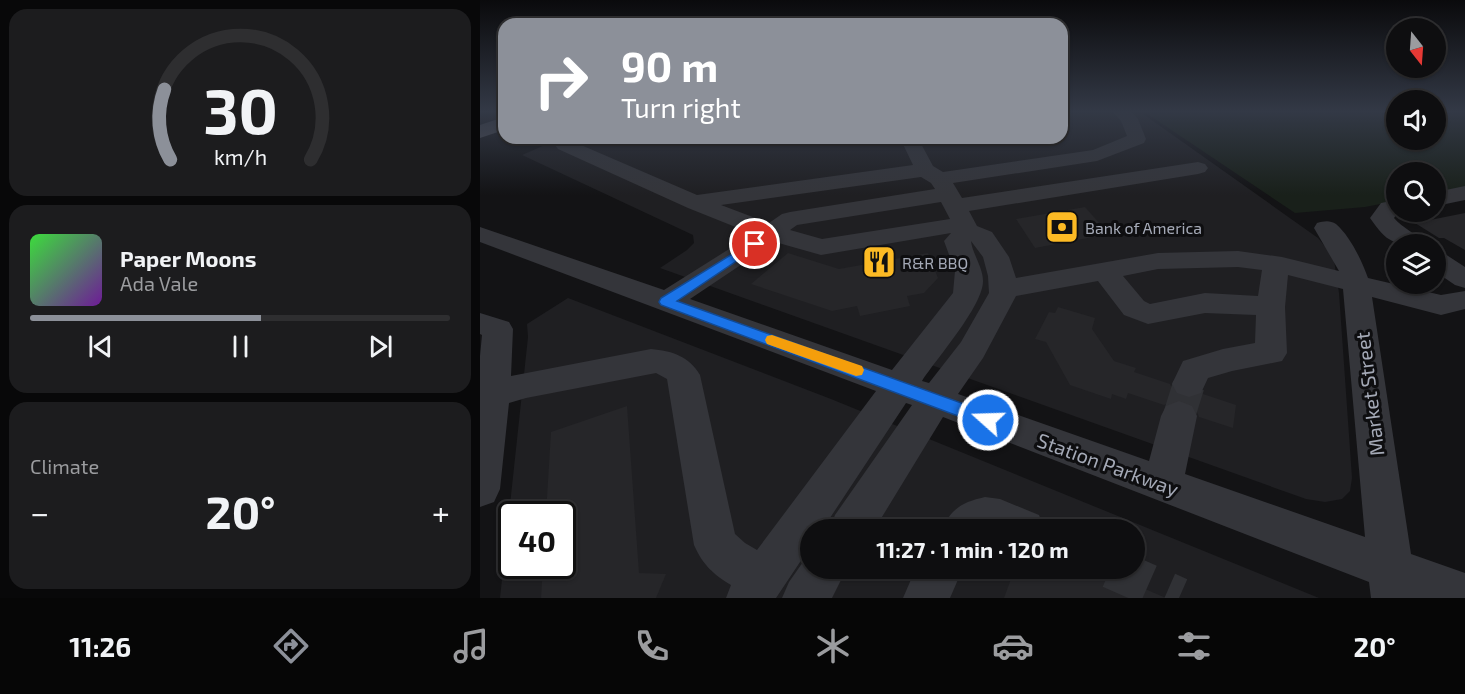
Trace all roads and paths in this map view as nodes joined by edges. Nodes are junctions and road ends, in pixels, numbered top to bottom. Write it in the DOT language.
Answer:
graph roads {
  1 [pos="1137,139"];
  2 [pos="567,144"];
  3 [pos="913,144"];
  4 [pos="1198,168"];
  5 [pos="1465,194"];
  6 [pos="1446,197"];
  7 [pos="950,201"];
  8 [pos="694,202"];
  9 [pos="1386,212"];
  10 [pos="1326,228"];
  11 [pos="772,233"];
  12 [pos="480,234"];
  13 [pos="1397,234"];
  14 [pos="1276,264"];
  15 [pos="1104,271"];
  16 [pos="1446,275"];
  17 [pos="1356,284"];
  18 [pos="1004,286"];
  19 [pos="1462,298"];
  20 [pos="666,302"];
  21 [pos="1271,307"];
  22 [pos="480,324"];
  23 [pos="917,393"];
  24 [pos="493,395"];
  25 [pos="1163,484"];
  26 [pos="480,489"];
  27 [pos="855,519"];
  28 [pos="976,519"];
  29 [pos="1000,519"];
  30 [pos="818,579"];
  31 [pos="936,579"];
  32 [pos="1392,583"];
  33 [pos="757,588"];
  34 [pos="1465,596"];
  35 [pos="805,598"];
  36 [pos="926,598"];
  1 -- 7 [label="street"];
  2 -- 8 [label="street"];
  3 -- 7 [label="street"];
  4 -- 7 [label="street"];
  5 -- 6 [label="street"];
  7 -- 8 [label="street"];
  7 -- 11 [label="street"];
  7 -- 11 [label="street"];
  7 -- 18 [label="street"];
  7 -- 23 [label="street"];
  8 -- 11 [label="street"];
  9 -- 13 [label="street"];
  10 -- 17 [label="street, Market Street"];
  11 -- 20 [label="street"];
  12 -- 20 [label="street, Station Parkway"];
  14 -- 15 [label="street"];
  14 -- 17 [label="street"];
  14 -- 21 [label="street"];
  15 -- 18 [label="street"];
  15 -- 21 [label="street"];
  16 -- 19 [label="street"];
  17 -- 19 [label="street"];
  17 -- 32 [label="street, Market Street"];
  18 -- 23 [label="street"];
  20 -- 23 [label="street, Station Parkway"];
  21 -- 25 [label="street"];
  22 -- 24 [label="street"];
  23 -- 25 [label="street, Station Parkway"];
  23 -- 27 [label="street"];
  23 -- 33 [label="street"];
  24 -- 26 [label="street"];
  24 -- 33 [label="street"];
  25 -- 32 [label="street, Station Parkway"];
  28 -- 29 [label="street"];
  30 -- 35 [label="street"];
  31 -- 36 [label="street"];
  32 -- 34 [label="street, Station Parkway"];
}
